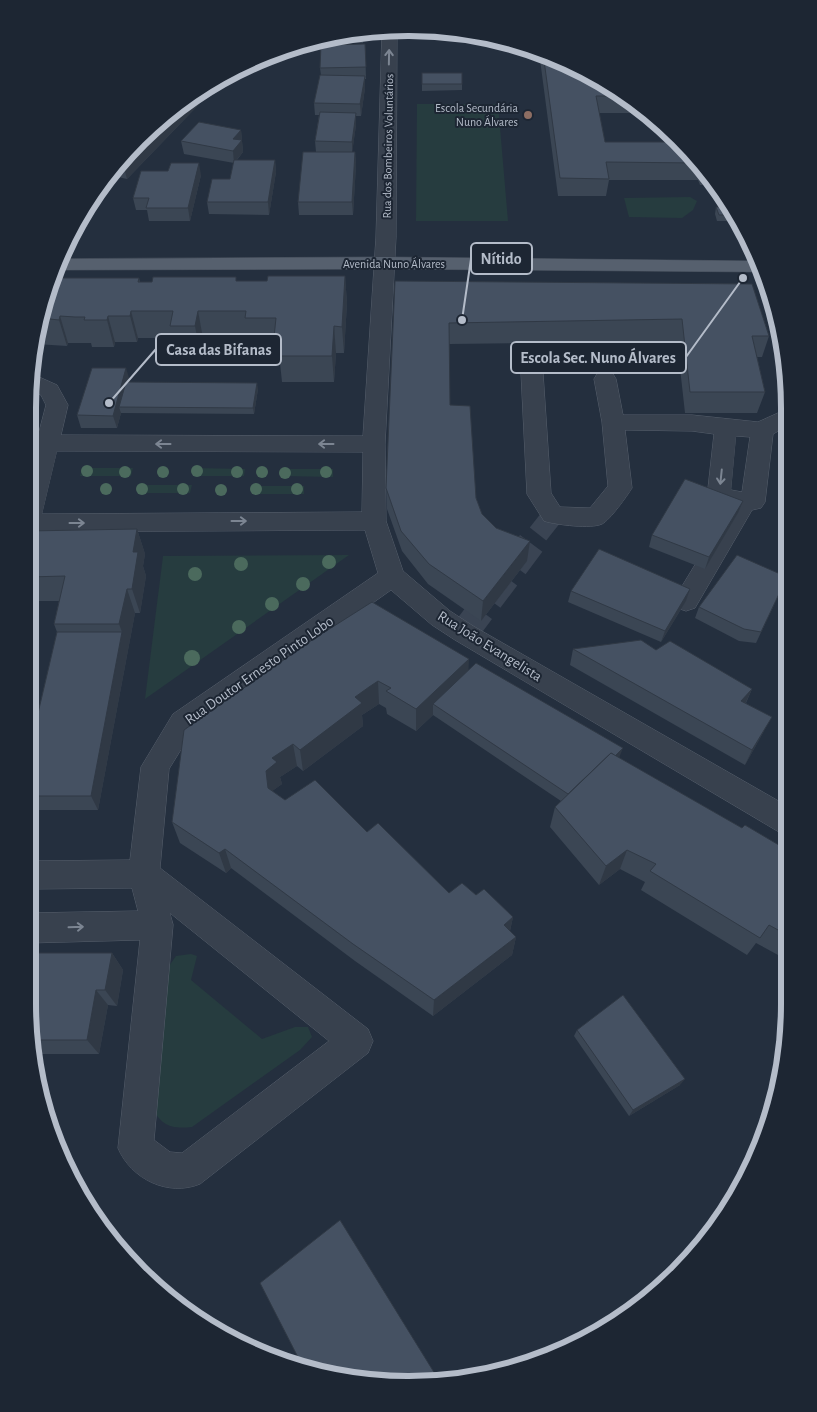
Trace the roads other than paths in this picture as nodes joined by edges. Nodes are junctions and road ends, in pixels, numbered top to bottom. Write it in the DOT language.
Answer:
graph roads {
  1 [pos="390,37"];
  2 [pos="385,263"];
  3 [pos="65,265"];
  4 [pos="752,267"];
  5 [pos="532,373"];
  6 [pos="605,379"];
  7 [pos="37,384"];
  8 [pos="781,419"];
  9 [pos="613,422"];
  10 [pos="726,428"];
  11 [pos="762,430"];
  12 [pos="48,444"];
  13 [pos="374,444"];
  14 [pos="36,491"];
  15 [pos="745,502"];
  16 [pos="374,520"];
  17 [pos="36,522"];
  18 [pos="392,576"];
  19 [pos="686,601"];
  20 [pos="781,817"];
  21 [pos="144,874"];
  22 [pos="36,875"];
  23 [pos="157,925"];
  24 [pos="36,928"];
  2 -- 1 [label="street, Rua dos Bombeiros Voluntários, one-way"];
  2 -- 3 [label="main road, Avenida Nuno Álvares"];
  2 -- 4 [label="main road, Avenida Nuno Álvares"];
  2 -- 13 [label="street"];
  5 -- 9 [label="street"];
  6 -- 9 [label="street"];
  7 -- 12 [label="street"];
  8 -- 11 [label="street"];
  9 -- 10 [label="street"];
  10 -- 11 [label="street"];
  10 -- 15 [label="street, one-way"];
  11 -- 15 [label="street"];
  13 -- 12 [label="street, one-way"];
  12 -- 14 [label="street"];
  13 -- 16 [label="street"];
  15 -- 19 [label="street"];
  17 -- 16 [label="street, one-way"];
  16 -- 18 [label="street"];
  18 -- 20 [label="street, Rua João Evangelista"];
  18 -- 21 [label="street, Rua Doutor Ernesto Pinto Lobo"];
  21 -- 22 [label="street"];
  21 -- 23 [label="street"];
  21 -- 23 [label="street"];
  24 -- 23 [label="street, one-way"];
}
